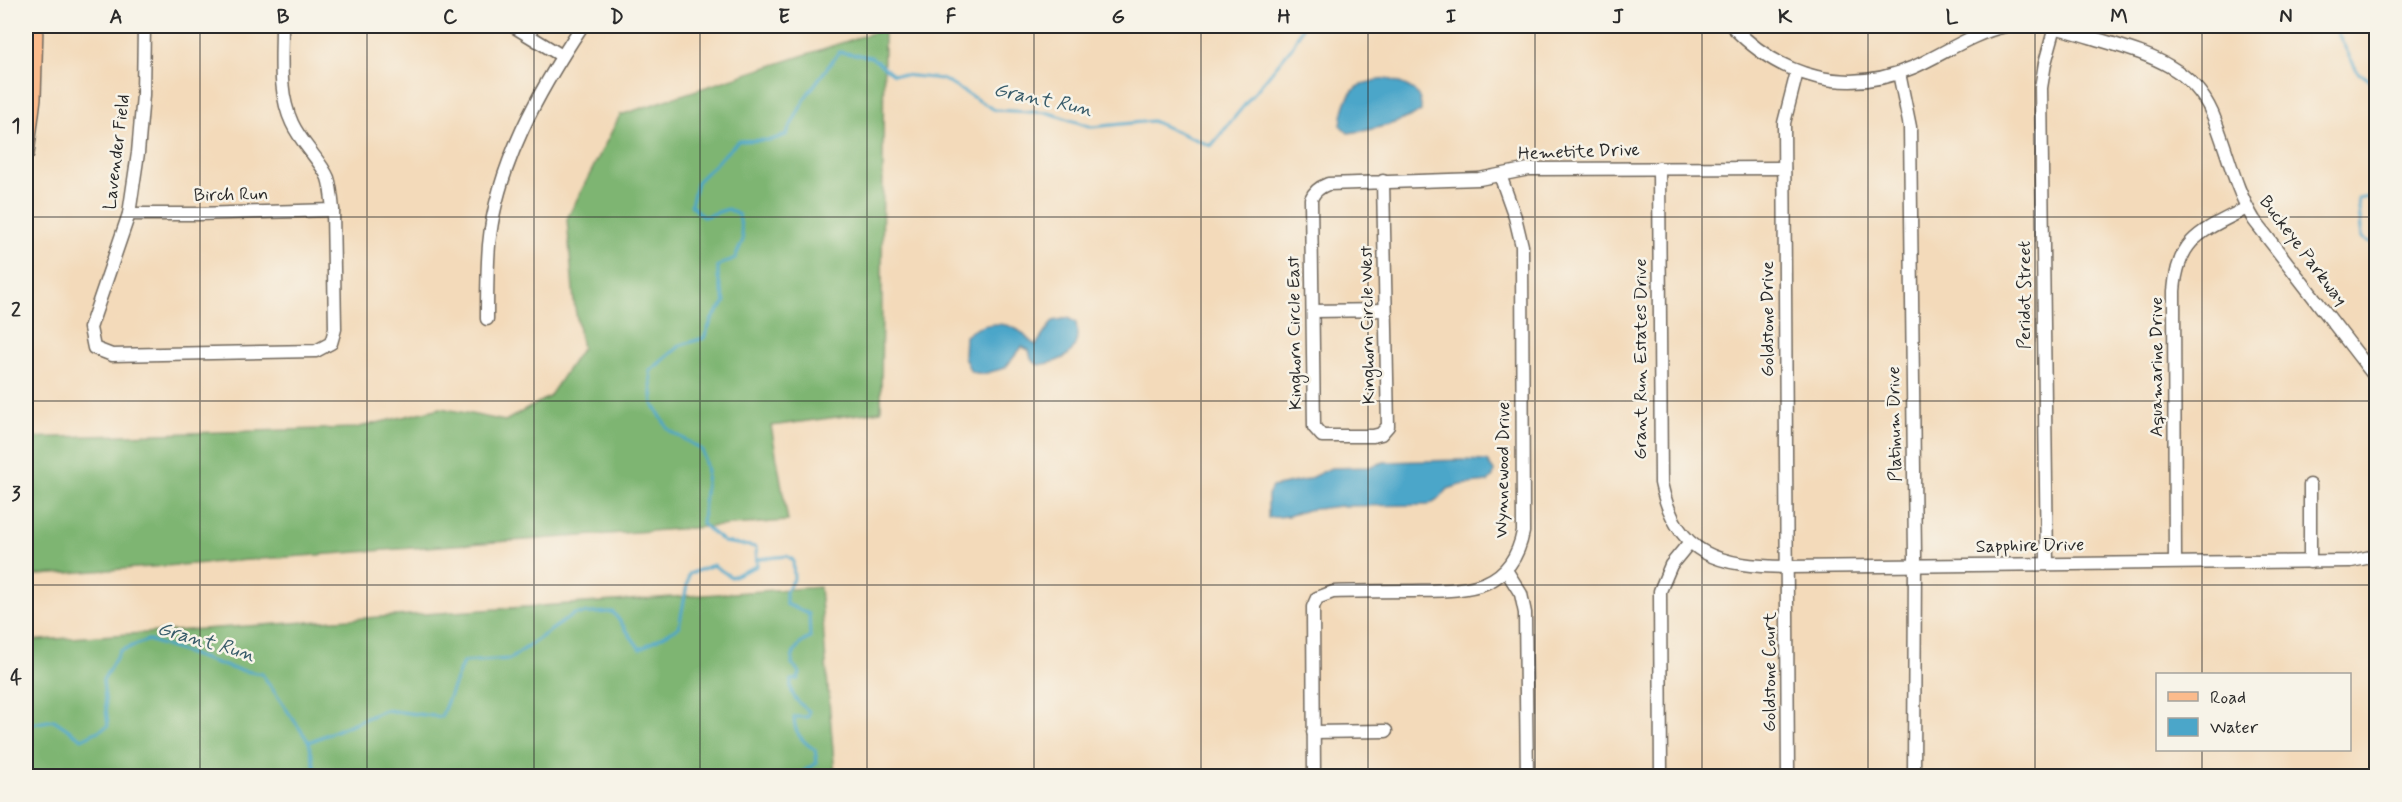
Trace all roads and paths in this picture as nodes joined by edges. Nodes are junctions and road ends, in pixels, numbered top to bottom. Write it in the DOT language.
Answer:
graph roads {
  1 [pos="35,26"];
  2 [pos="144,26"];
  3 [pos="282,26"];
  4 [pos="513,26"];
  5 [pos="582,26"];
  6 [pos="1732,26"];
  7 [pos="2006,26"];
  8 [pos="2051,26"];
  9 [pos="562,56"];
  10 [pos="1797,72"];
  11 [pos="1899,73"];
  12 [pos="26,154"];
  13 [pos="1659,168"];
  14 [pos="1784,168"];
  15 [pos="1500,175"];
  16 [pos="1383,181"];
  17 [pos="1311,199"];
  18 [pos="2247,208"];
  19 [pos="333,210"];
  20 [pos="129,214"];
  21 [pos="1385,310"];
  22 [pos="1313,311"];
  23 [pos="487,318"];
  24 [pos="2376,378"];
  25 [pos="1350,438"];
  26 [pos="2310,485"];
  27 [pos="1689,543"];
  28 [pos="2376,556"];
  29 [pos="2310,561"];
  30 [pos="2175,562"];
  31 [pos="2047,564"];
  32 [pos="1788,567"];
  33 [pos="1915,567"];
  34 [pos="1506,570"];
  35 [pos="1386,731"];
  36 [pos="1313,732"];
  37 [pos="1314,777"];
  38 [pos="1527,777"];
  39 [pos="1661,777"];
  40 [pos="1788,777"];
  41 [pos="1914,777"];
  1 -- 12 [label="main road"];
  2 -- 20 [label="street, Lavender Field"];
  3 -- 19 [label="street"];
  4 -- 9 [label="street"];
  5 -- 9 [label="street"];
  6 -- 10 [label="street"];
  7 -- 11 [label="street"];
  8 -- 18 [label="street, Buckeye Parkway"];
  8 -- 31 [label="street, Peridot Street"];
  9 -- 23 [label="street"];
  10 -- 11 [label="street"];
  10 -- 14 [label="street, Goldstone Drive"];
  11 -- 33 [label="street, Platinum Drive"];
  13 -- 14 [label="street, Hemetite Drive"];
  13 -- 15 [label="street, Hemetite Drive"];
  13 -- 27 [label="street, Grant Run Estates Drive"];
  14 -- 32 [label="street, Goldstone Drive"];
  15 -- 16 [label="street, Hemetite Drive"];
  15 -- 34 [label="street, Wynnewood Drive"];
  16 -- 17 [label="street, Hemetite Drive"];
  16 -- 21 [label="street, Kinghorn Circle West"];
  17 -- 22 [label="street, Kinghorn Circle East"];
  18 -- 24 [label="street, Buckeye Parkway"];
  18 -- 30 [label="street, Aquamarine Drive"];
  19 -- 20 [label="street, Birch Run"];
  19 -- 20 [label="street, Lavender Field"];
  21 -- 22 [label="street"];
  21 -- 25 [label="street, Kinghorn Circle West"];
  22 -- 25 [label="street, Kinghorn Circle East"];
  26 -- 29 [label="street"];
  27 -- 32 [label="street, Sapphire Drive"];
  27 -- 39 [label="street"];
  28 -- 29 [label="street, Sapphire Drive"];
  29 -- 30 [label="street, Sapphire Drive"];
  30 -- 31 [label="street, Sapphire Drive"];
  31 -- 33 [label="street, Sapphire Drive"];
  32 -- 33 [label="street, Sapphire Drive"];
  32 -- 40 [label="street, Goldstone Court"];
  33 -- 41 [label="street, Platinum Drive"];
  34 -- 36 [label="street"];
  34 -- 38 [label="street"];
  35 -- 36 [label="street"];
  36 -- 37 [label="street"];
}
